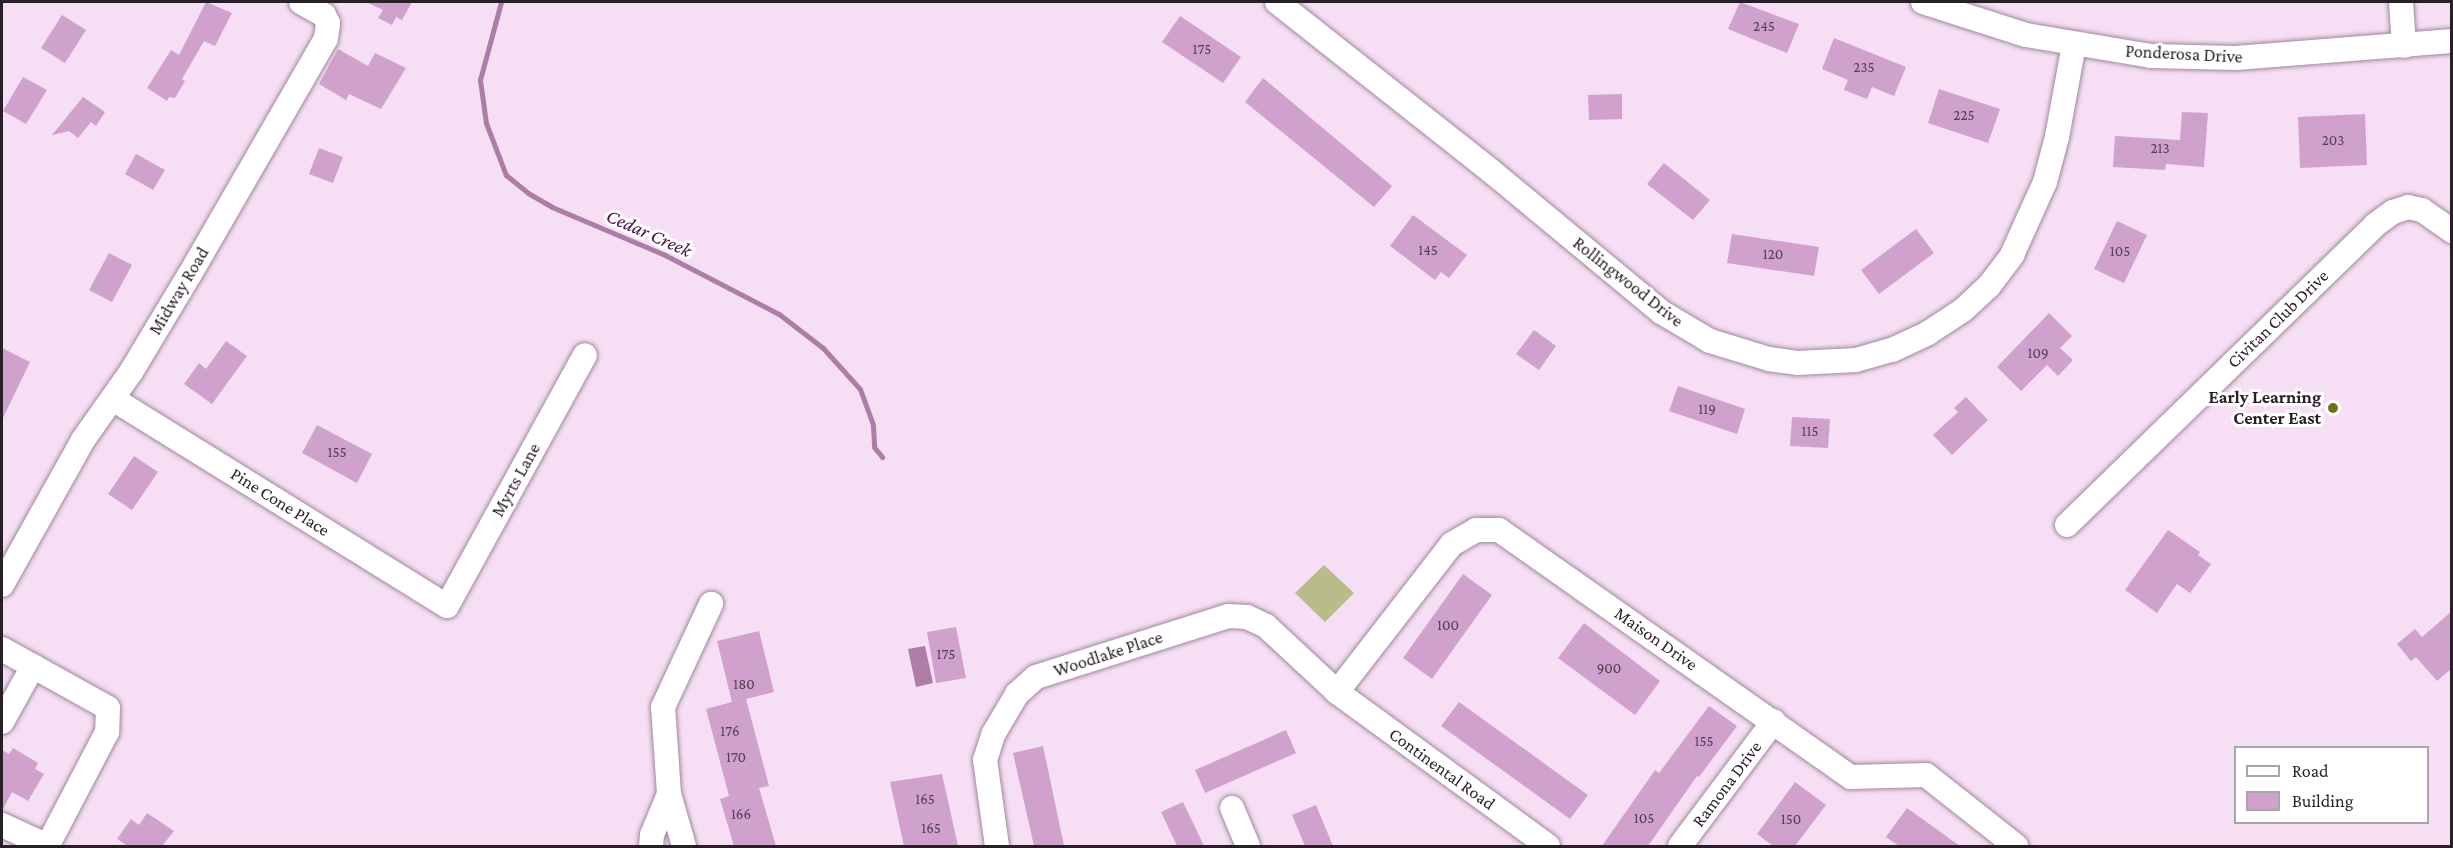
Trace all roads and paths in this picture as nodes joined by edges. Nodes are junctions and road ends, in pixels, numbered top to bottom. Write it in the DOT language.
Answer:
graph roads {
  1 [pos="301,2"];
  2 [pos="1277,2"];
  3 [pos="1923,2"];
  4 [pos="2401,2"];
  5 [pos="2451,41"];
  6 [pos="2074,44"];
  7 [pos="2404,46"];
  8 [pos="2451,231"];
  9 [pos="585,355"];
  10 [pos="113,399"];
  11 [pos="2067,525"];
  12 [pos="2,585"];
  13 [pos="711,604"];
  14 [pos="447,606"];
  15 [pos="2,649"];
  16 [pos="33,666"];
  17 [pos="1337,692"];
  18 [pos="1774,721"];
  19 [pos="2,722"];
  20 [pos="669,794"];
  21 [pos="1232,808"];
  22 [pos="2,825"];
  23 [pos="651,846"];
  24 [pos="684,846"];
  25 [pos="997,846"];
  26 [pos="1248,846"];
  27 [pos="1548,846"];
  28 [pos="1680,846"];
  29 [pos="2016,846"];
  1 -- 10 [label="street, Midway Road"];
  2 -- 6 [label="street, Rollingwood Drive"];
  3 -- 6 [label="street, Ponderosa Drive"];
  4 -- 7 [label="street"];
  5 -- 7 [label="street, Ponderosa Drive"];
  6 -- 7 [label="street, Ponderosa Drive"];
  8 -- 11 [label="street, Civitan Club Drive"];
  9 -- 14 [label="street, Myrts Lane"];
  10 -- 12 [label="street, Midway Road"];
  10 -- 14 [label="street, Pine Cone Place"];
  13 -- 20 [label="street"];
  15 -- 16 [label="street"];
  16 -- 19 [label="street"];
  16 -- 22 [label="street"];
  17 -- 18 [label="street, Maison Drive"];
  17 -- 25 [label="street, Woodlake Place"];
  17 -- 27 [label="street, Continental Road"];
  18 -- 28 [label="street, Ramona Drive"];
  18 -- 29 [label="street, Maison Drive"];
  20 -- 23 [label="street"];
  20 -- 24 [label="street"];
  21 -- 26 [label="street"];
}
